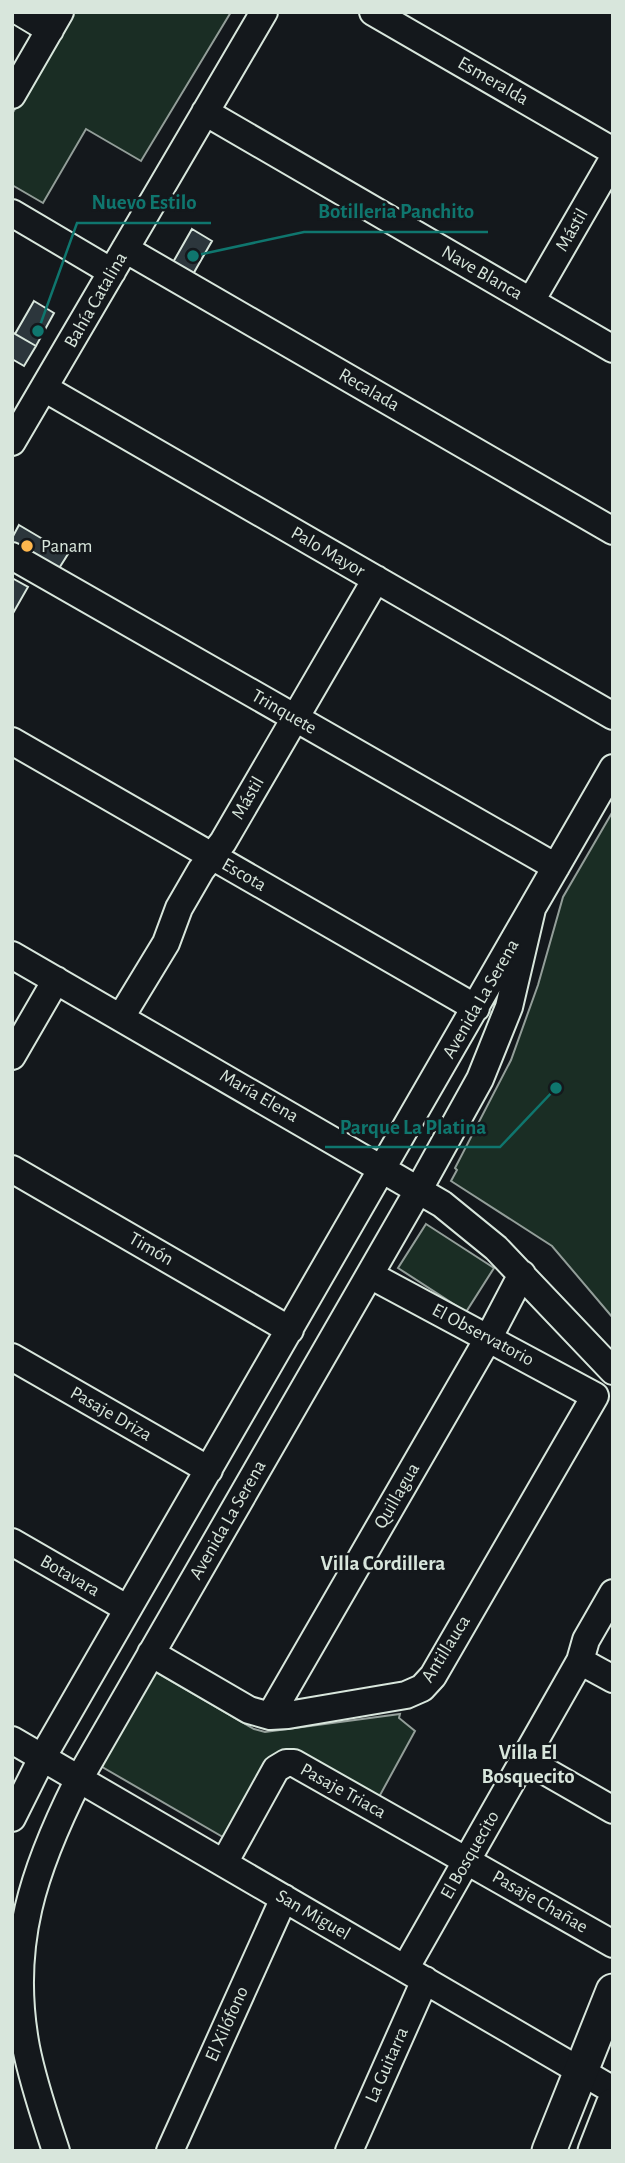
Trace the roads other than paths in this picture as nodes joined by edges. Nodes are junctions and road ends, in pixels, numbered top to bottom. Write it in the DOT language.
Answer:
graph roads {
  1 [pos="20,12"];
  2 [pos="264,12"];
  3 [pos="373,12"];
  4 [pos="55,21"];
  5 [pos="12,95"];
  6 [pos="205,112"];
  7 [pos="613,151"];
  8 [pos="613,159"];
  9 [pos="12,213"];
  10 [pos="125,249"];
  11 [pos="112,272"];
  12 [pos="531,301"];
  13 [pos="613,348"];
  14 [pos="44,388"];
  15 [pos="12,442"];
  16 [pos="613,531"];
  17 [pos="12,556"];
  18 [pos="376,579"];
  19 [pos="613,716"];
  20 [pos="295,718"];
  21 [pos="12,741"];
  22 [pos="613,768"];
  23 [pos="212,856"];
  24 [pos="556,867"];
  25 [pos="532,909"];
  26 [pos="12,955"];
  27 [pos="56,980"];
  28 [pos="476,1008"];
  29 [pos="121,1017"];
  30 [pos="12,1056"];
  31 [pos="384,1168"];
  32 [pos="12,1169"];
  33 [pos="419,1189"];
  34 [pos="522,1274"];
  35 [pos="370,1275"];
  36 [pos="290,1330"];
  37 [pos="489,1337"];
  38 [pos="12,1357"];
  39 [pos="613,1371"];
  40 [pos="595,1396"];
  41 [pos="209,1470"];
  42 [pos="12,1542"];
  43 [pos="613,1593"];
  44 [pos="128,1609"];
  45 [pos="151,1653"];
  46 [pos="580,1661"];
  47 [pos="613,1679"];
  48 [pos="270,1716"];
  49 [pos="12,1740"];
  50 [pos="42,1758"];
  51 [pos="524,1759"];
  52 [pos="79,1779"];
  53 [pos="613,1810"];
  54 [pos="12,1818"];
  55 [pos="467,1860"];
  56 [pos="224,1863"];
  57 [pos="284,1898"];
  58 [pos="613,1944"];
  59 [pos="415,1974"];
  60 [pos="613,1991"];
  61 [pos="19,2047"];
  62 [pos="575,2067"];
  63 [pos="613,2090"];
  64 [pos="613,2105"];
  65 [pos="56,2151"];
  66 [pos="170,2151"];
  67 [pos="349,2151"];
  68 [pos="531,2151"];
  69 [pos="549,2151"];
  70 [pos="595,2151"];
  1 -- 4 [label="street"];
  2 -- 6 [label="street, Bahía Catalina"];
  3 -- 7 [label="street, Esmeralda"];
  4 -- 5 [label="street"];
  6 -- 10 [label="street, Bahía Catalina"];
  6 -- 12 [label="street, Nave Blanca"];
  8 -- 12 [label="street, Mástil"];
  9 -- 11 [label="street"];
  10 -- 11 [label="street, Bahía Catalina"];
  10 -- 16 [label="street, Recalada"];
  11 -- 14 [label="street, Bahía Catalina"];
  12 -- 13 [label="street, Nave Blanca"];
  14 -- 15 [label="street, Bahía Catalina"];
  14 -- 18 [label="street, Palo Mayor"];
  17 -- 20 [label="street, Trinquete"];
  18 -- 19 [label="street, Palo Mayor"];
  18 -- 20 [label="street, Mástil"];
  20 -- 23 [label="street, Mástil"];
  20 -- 24 [label="street, Trinquete"];
  21 -- 23 [label="street, Escota"];
  22 -- 24 [label="street, Avenida La Serena"];
  23 -- 28 [label="street, Escota"];
  23 -- 29 [label="street, Mástil"];
  24 -- 25 [label="street, Avenida La Serena"];
  25 -- 28 [label="street, Avenida La Serena"];
  25 -- 33 [label="street, Avenida La Serena"];
  26 -- 27 [label="street, María Elena"];
  27 -- 29 [label="street, María Elena"];
  27 -- 30 [label="street"];
  28 -- 31 [label="street, Avenida La Serena"];
  29 -- 31 [label="street, María Elena"];
  31 -- 33 [label="street, María Elena"];
  31 -- 36 [label="street, Avenida La Serena"];
  32 -- 36 [label="street, Timón"];
  33 -- 34 [label="street, María Elena"];
  33 -- 35 [label="street, Avenida La Serena"];
  34 -- 37 [label="street, Quillagua"];
  34 -- 39 [label="street, María Elena"];
  35 -- 37 [label="street, El Observatorio"];
  35 -- 45 [label="street, Avenida La Serena"];
  36 -- 41 [label="street, Avenida La Serena"];
  37 -- 40 [label="street, El Observatorio"];
  37 -- 48 [label="street, Quillagua"];
  38 -- 41 [label="street, Pasaje Driza"];
  40 -- 48 [label="street, Antillauca"];
  41 -- 44 [label="street, Avenida La Serena"];
  42 -- 44 [label="street, Botavara"];
  43 -- 46 [label="street, El Bosquecito"];
  44 -- 50 [label="street, Avenida La Serena"];
  45 -- 48 [label="street, Antillauca"];
  45 -- 52 [label="street, Avenida La Serena"];
  46 -- 47 [label="street"];
  46 -- 51 [label="street, El Bosquecito"];
  49 -- 50 [label="street, San Miguel"];
  50 -- 52 [label="street, San Miguel"];
  50 -- 54 [label="street, Avenida La Serena"];
  51 -- 53 [label="street"];
  51 -- 55 [label="street, El Bosquecito"];
  52 -- 56 [label="street, San Miguel"];
  52 -- 61 [label="street, Avenida La Serena"];
  55 -- 56 [label="street, Pasaje Triaca"];
  55 -- 58 [label="street, Pasaje Chañae"];
  55 -- 59 [label="street, El Bosquecito"];
  56 -- 57 [label="street, San Miguel"];
  57 -- 59 [label="street, San Miguel"];
  57 -- 66 [label="street, El Xilófono"];
  59 -- 62 [label="street, San Miguel"];
  59 -- 67 [label="street, La Guitarra"];
  60 -- 62 [label="main road"];
  61 -- 65 [label="street, Avenida La Serena"];
  62 -- 63 [label="street, San Miguel"];
  62 -- 68 [label="street"];
  62 -- 69 [label="main road"];
  64 -- 70 [label="main road"];
}
